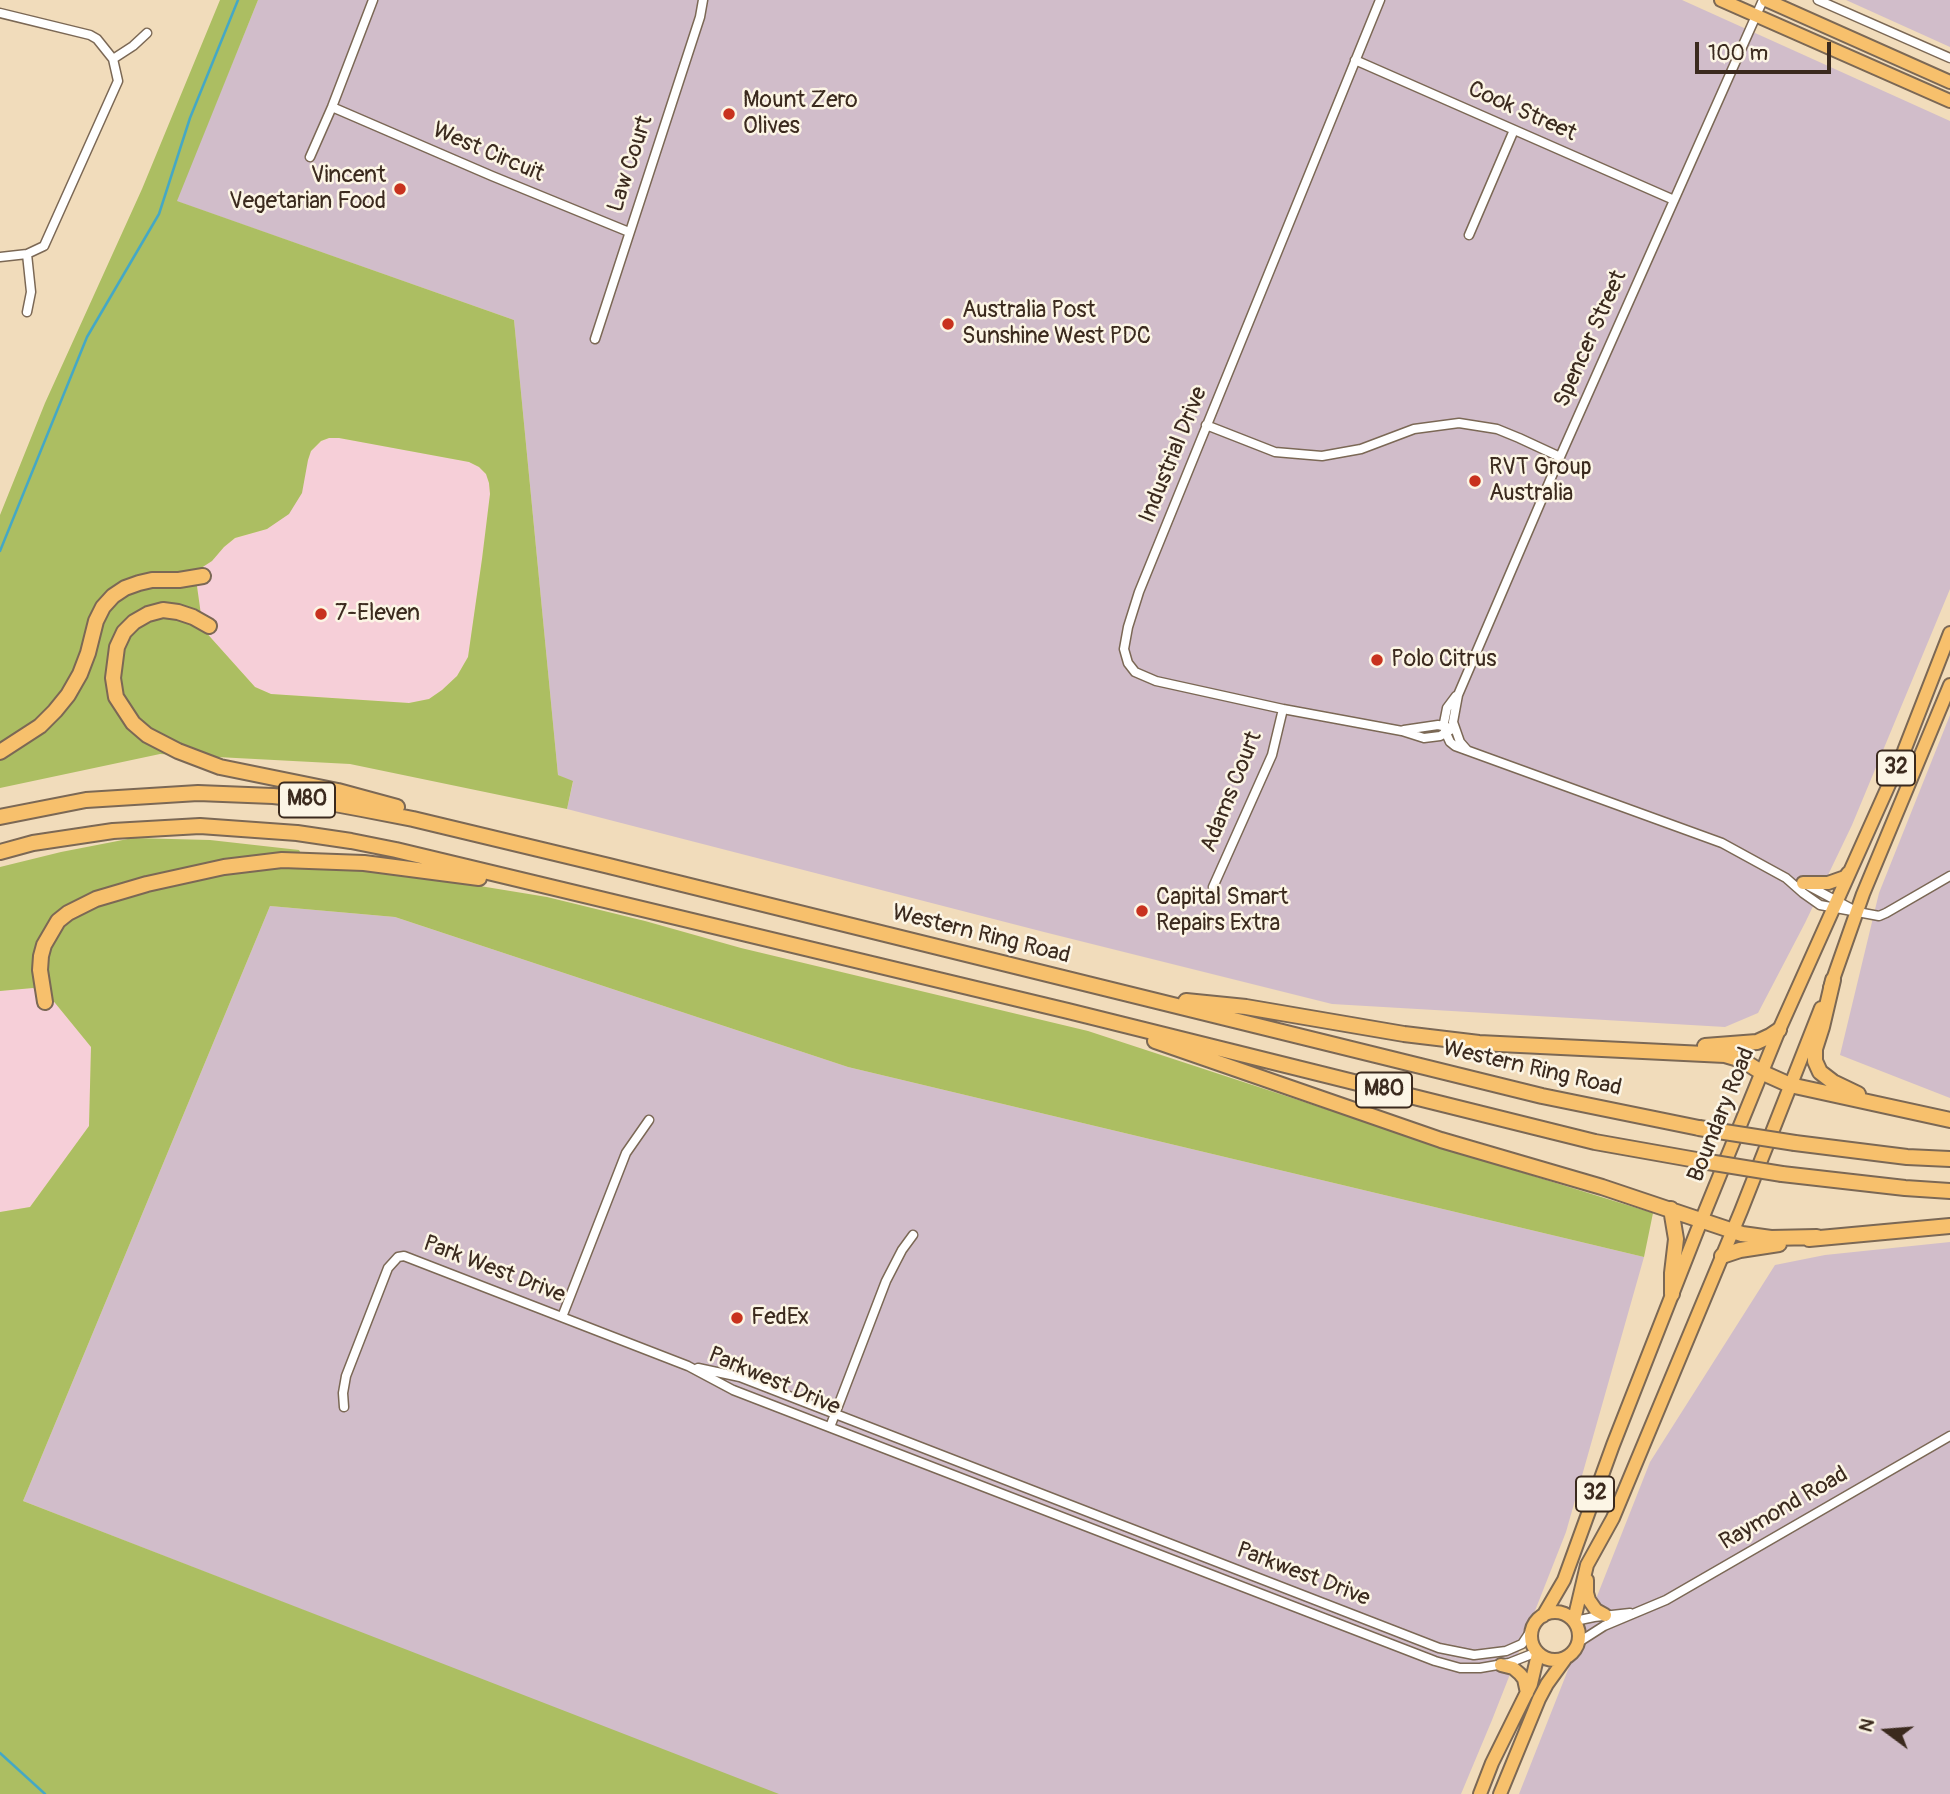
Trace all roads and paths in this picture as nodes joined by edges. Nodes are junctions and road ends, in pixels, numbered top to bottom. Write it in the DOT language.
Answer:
graph roads {
  1 [pos="373,0"];
  2 [pos="703,0"];
  3 [pos="1380,0"];
  4 [pos="1721,0"];
  5 [pos="1764,0"];
  6 [pos="1818,0"];
  7 [pos="0,13"];
  8 [pos="1756,15"];
  9 [pos="147,33"];
  10 [pos="1950,58"];
  11 [pos="113,59"];
  12 [pos="1355,60"];
  13 [pos="1950,82"];
  14 [pos="1950,101"];
  15 [pos="332,107"];
  16 [pos="1514,130"];
  17 [pos="310,157"];
  18 [pos="1674,200"];
  19 [pos="629,232"];
  20 [pos="1469,235"];
  21 [pos="27,254"];
  22 [pos="0,257"];
  23 [pos="27,312"];
  24 [pos="595,339"];
  25 [pos="1206,425"];
  26 [pos="1560,457"];
  27 [pos="203,576"];
  28 [pos="209,626"];
  29 [pos="1950,633"];
  30 [pos="1950,685"];
  31 [pos="1283,709"];
  32 [pos="1448,729"];
  33 [pos="0,752"];
  34 [pos="0,817"];
  35 [pos="0,852"];
  36 [pos="609,866"];
  37 [pos="1850,870"];
  38 [pos="1950,876"];
  39 [pos="1786,878"];
  40 [pos="1802,883"];
  41 [pos="1213,887"];
  42 [pos="557,889"];
  43 [pos="1835,904"];
  44 [pos="1857,912"];
  45 [pos="1833,979"];
  46 [pos="1133,995"];
  47 [pos="45,1002"];
  48 [pos="1068,1011"];
  49 [pos="1779,1030"];
  50 [pos="1599,1049"];
  51 [pos="1761,1072"];
  52 [pos="1790,1085"];
  53 [pos="1882,1104"];
  54 [pos="649,1120"];
  55 [pos="1950,1120"];
  56 [pos="1950,1159"];
  57 [pos="1950,1191"];
  58 [pos="1671,1209"];
  59 [pos="1702,1219"];
  60 [pos="1950,1226"];
  61 [pos="1732,1231"];
  62 [pos="913,1235"];
  63 [pos="1817,1237"];
  64 [pos="1722,1256"];
  65 [pos="1672,1294"];
  66 [pos="562,1317"];
  67 [pos="688,1366"];
  68 [pos="344,1407"];
  69 [pos="835,1414"];
  70 [pos="830,1427"];
  71 [pos="1950,1436"];
  72 [pos="1587,1565"];
  73 [pos="1317,1601"];
  74 [pos="1312,1613"];
  75 [pos="1637,1613"];
  76 [pos="1605,1615"];
  77 [pos="1543,1616"];
  78 [pos="1574,1620"];
  79 [pos="1532,1629"];
  80 [pos="1579,1642"];
  81 [pos="1538,1653"];
  82 [pos="1564,1659"];
  83 [pos="1501,1665"];
  84 [pos="1527,1693"];
  85 [pos="1480,1794"];
  86 [pos="1500,1794"];
  1 -- 15 [label="street"];
  2 -- 19 [label="street, Law Court"];
  3 -- 12 [label="street, Industrial Drive"];
  4 -- 8 [label="main road"];
  5 -- 8 [label="street, Spencer Street"];
  5 -- 13 [label="main road"];
  6 -- 10 [label="street"];
  7 -- 11 [label="street"];
  8 -- 14 [label="main road"];
  8 -- 18 [label="street, Spencer Street"];
  9 -- 11 [label="street"];
  11 -- 21 [label="street"];
  12 -- 16 [label="street, Cook Street"];
  12 -- 25 [label="street, Industrial Drive"];
  15 -- 17 [label="street"];
  15 -- 19 [label="street, West Circuit"];
  16 -- 18 [label="street, Cook Street"];
  16 -- 20 [label="street"];
  18 -- 26 [label="street, Spencer Street"];
  19 -- 24 [label="street, Law Court"];
  21 -- 22 [label="street"];
  21 -- 23 [label="street"];
  25 -- 26 [label="street"];
  25 -- 31 [label="street, Industrial Drive"];
  26 -- 32 [label="street, Spencer Street"];
  27 -- 33 [label="highway"];
  28 -- 36 [label="highway"];
  29 -- 37 [label="main road, Boundary Road / 32"];
  30 -- 44 [label="main road, 32"];
  31 -- 32 [label="street, Industrial Drive"];
  31 -- 41 [label="street, Adams Court"];
  32 -- 39 [label="street"];
  34 -- 36 [label="highway, Western Ring Road / M80"];
  35 -- 42 [label="highway, M80"];
  36 -- 46 [label="highway, Western Ring Road / M80"];
  37 -- 40 [label="main road"];
  37 -- 43 [label="main road, Boundary Road / 32"];
  38 -- 44 [label="street"];
  39 -- 40 [label="street"];
  39 -- 43 [label="street"];
  40 -- 43 [label="street"];
  42 -- 47 [label="highway"];
  42 -- 48 [label="highway, M80"];
  43 -- 44 [label="street"];
  43 -- 49 [label="main road, Boundary Road / 32"];
  44 -- 45 [label="main road, 32"];
  45 -- 52 [label="main road, 32"];
  45 -- 53 [label="highway"];
  46 -- 50 [label="highway"];
  46 -- 56 [label="highway, Western Ring Road / M80, bridge"];
  48 -- 57 [label="highway, M80, bridge"];
  48 -- 58 [label="highway"];
  49 -- 50 [label="highway"];
  49 -- 51 [label="main road, Boundary Road / 32"];
  50 -- 51 [label="highway"];
  51 -- 52 [label="highway"];
  51 -- 59 [label="main road, Boundary Road / 32"];
  52 -- 53 [label="highway"];
  52 -- 61 [label="main road, 32"];
  53 -- 55 [label="highway"];
  54 -- 66 [label="street"];
  58 -- 59 [label="highway"];
  58 -- 65 [label="highway"];
  59 -- 61 [label="highway"];
  59 -- 65 [label="main road, Boundary Road / 32"];
  60 -- 63 [label="highway"];
  61 -- 63 [label="highway"];
  61 -- 64 [label="main road, 32"];
  62 -- 69 [label="street"];
  63 -- 64 [label="highway"];
  64 -- 72 [label="main road, 32"];
  65 -- 77 [label="main road, Boundary Road / 32"];
  66 -- 67 [label="street, Park West Drive"];
  66 -- 68 [label="street, Park West Drive"];
  67 -- 69 [label="street, Parkwest Drive"];
  67 -- 70 [label="street, Parkwest Drive"];
  69 -- 70 [label="street"];
  69 -- 73 [label="street, Parkwest Drive"];
  70 -- 74 [label="street, Parkwest Drive"];
  71 -- 75 [label="street, Raymond Road"];
  72 -- 76 [label="main road"];
  72 -- 78 [label="main road, 32"];
  73 -- 74 [label="street"];
  73 -- 79 [label="street, Parkwest Drive"];
  74 -- 83 [label="street, Parkwest Drive"];
  75 -- 76 [label="street, Raymond Road"];
  75 -- 80 [label="street, Raymond Road"];
  76 -- 78 [label="street, Raymond Road"];
  77 -- 78 [label="main road"];
  77 -- 79 [label="main road, 32"];
  78 -- 80 [label="main road, 32"];
  79 -- 81 [label="main road"];
  80 -- 82 [label="main road"];
  81 -- 82 [label="main road"];
  81 -- 83 [label="street, Parkwest Drive"];
  81 -- 84 [label="main road"];
  82 -- 86 [label="main road"];
  83 -- 84 [label="main road"];
  84 -- 85 [label="main road"];
}
